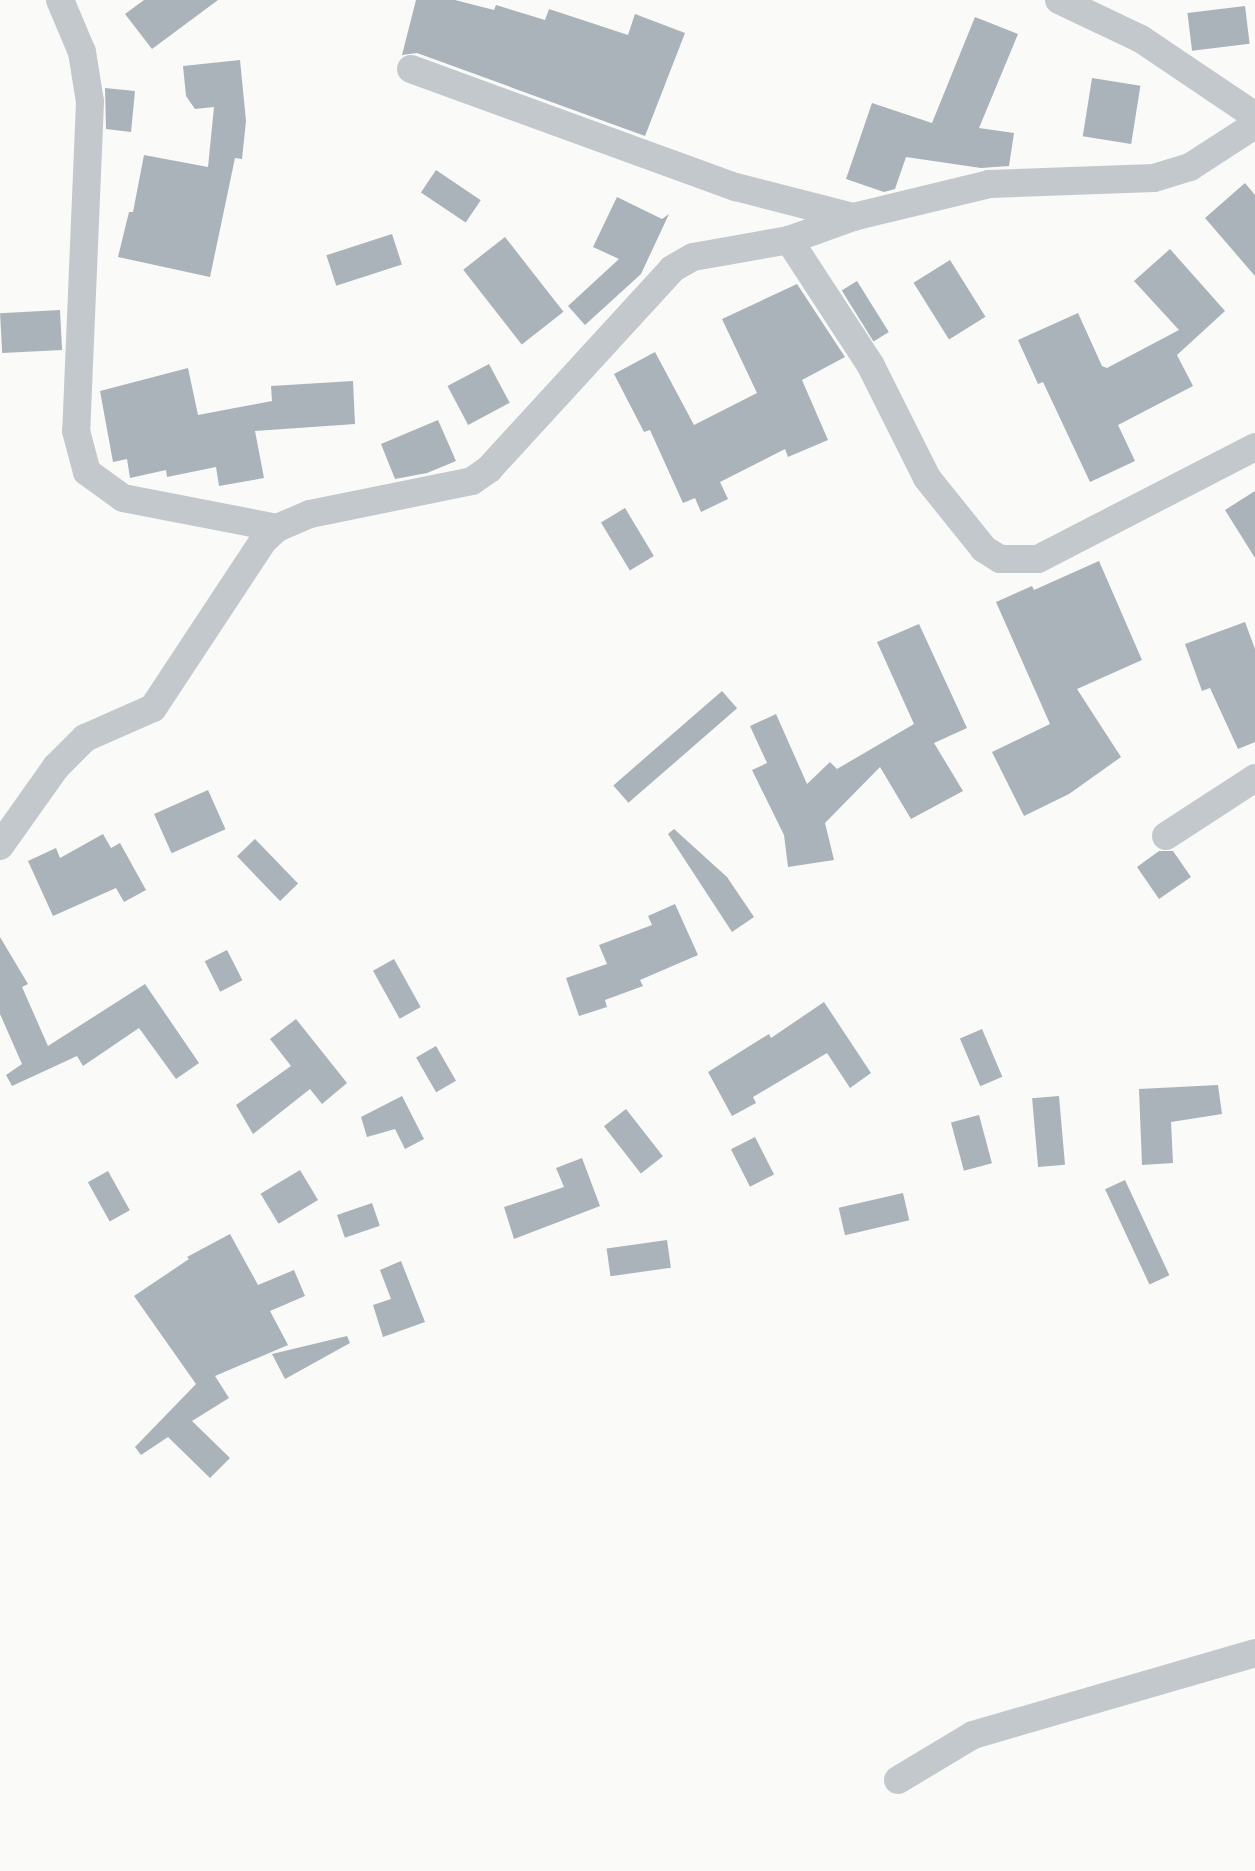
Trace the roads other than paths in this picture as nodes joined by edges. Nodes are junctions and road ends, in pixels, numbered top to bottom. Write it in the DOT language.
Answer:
graph roads {
  1 [pos="60,0"];
  2 [pos="1061,0"];
  3 [pos="411,69"];
  4 [pos="1255,116"];
  5 [pos="1255,125"];
  6 [pos="853,217"];
  7 [pos="789,240"];
  8 [pos="1255,447"];
  9 [pos="277,528"];
  10 [pos="1255,778"];
  11 [pos="1166,836"];
  12 [pos="0,846"];
  13 [pos="1255,1653"];
  14 [pos="898,1780"];
  1 -- 9 [label="street"];
  2 -- 4 [label="street"];
  3 -- 6 [label="street"];
  5 -- 6 [label="street"];
  6 -- 7 [label="street"];
  7 -- 8 [label="street"];
  7 -- 9 [label="street"];
  9 -- 12 [label="street"];
  10 -- 11 [label="street"];
  13 -- 14 [label="street"];
}
